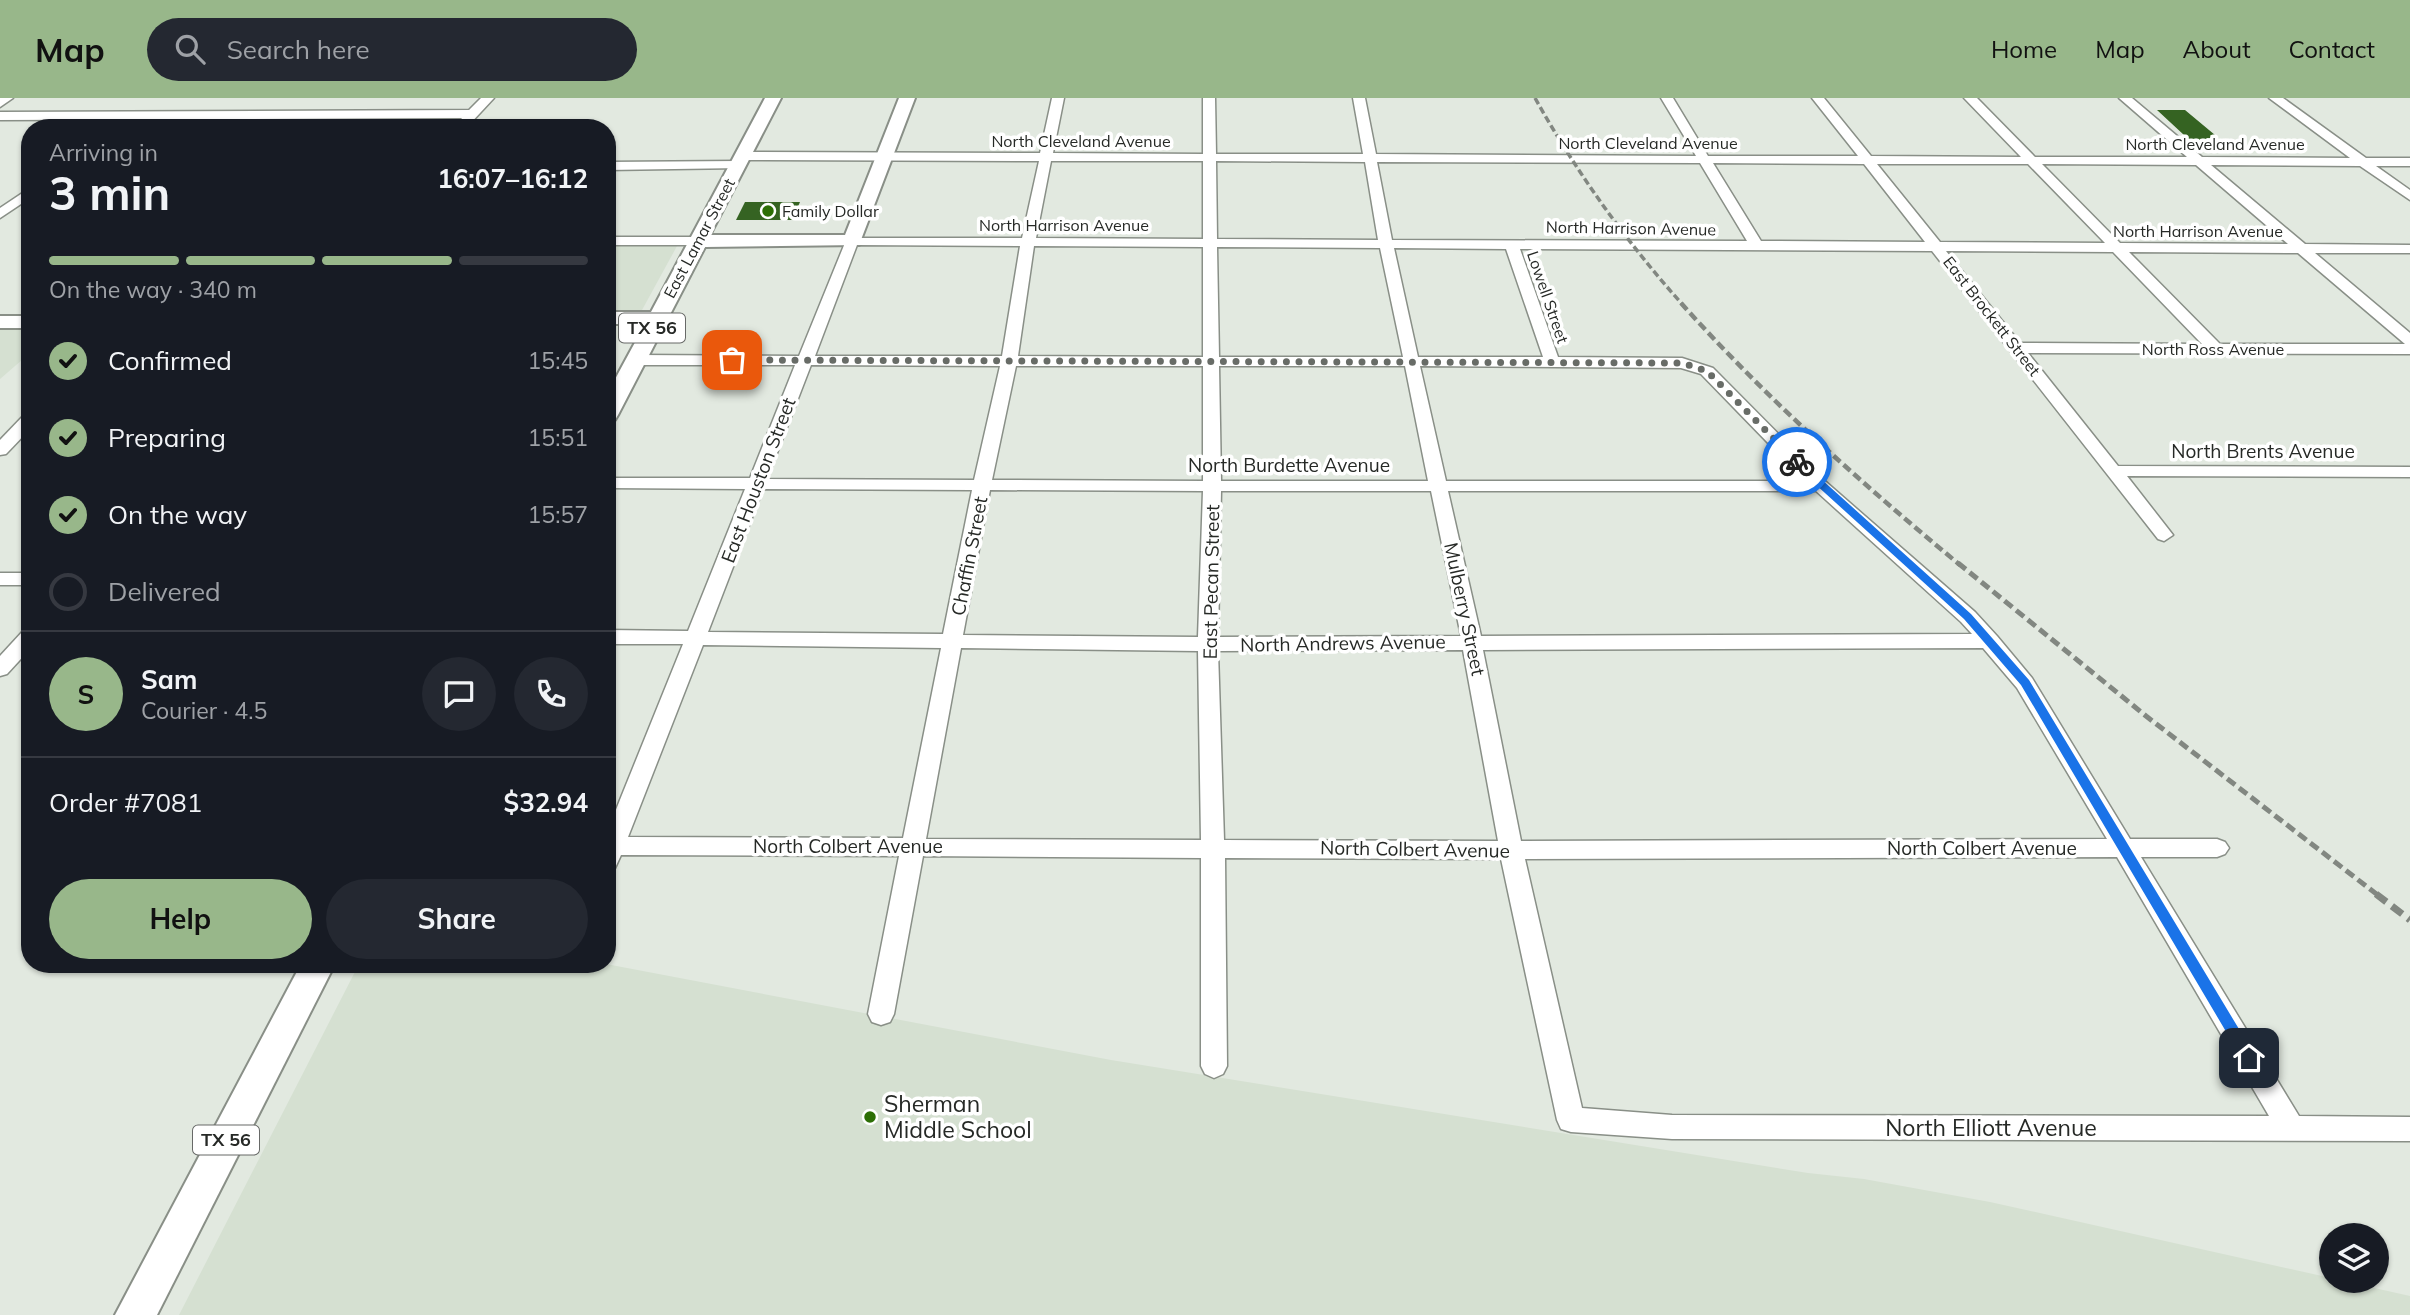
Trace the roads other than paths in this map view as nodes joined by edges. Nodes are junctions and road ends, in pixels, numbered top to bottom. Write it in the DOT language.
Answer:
graph roads {
  1 [pos="7,98"];
  2 [pos="488,98"];
  3 [pos="774,98"];
  4 [pos="907,98"];
  5 [pos="1058,98"];
  6 [pos="1209,98"];
  7 [pos="1359,98"];
  8 [pos="1667,98"];
  9 [pos="1818,98"];
  10 [pos="1970,98"];
  11 [pos="2125,98"];
  12 [pos="2275,98"];
  13 [pos="0,103"];
  14 [pos="149,104"];
  15 [pos="472,114"];
  16 [pos="278,115"];
  17 [pos="132,116"];
  18 [pos="0,117"];
  19 [pos="128,119"];
  20 [pos="273,119"];
  21 [pos="468,119"];
  22 [pos="885,158"];
  23 [pos="1046,159"];
  24 [pos="1209,159"];
  25 [pos="1371,159"];
  26 [pos="740,160"];
  27 [pos="1704,160"];
  28 [pos="1868,161"];
  29 [pos="2031,161"];
  30 [pos="2197,162"];
  31 [pos="2364,162"];
  32 [pos="2410,163"];
  33 [pos="616,166"];
  34 [pos="2410,196"];
  35 [pos="21,199"];
  36 [pos="0,214"];
  37 [pos="616,241"];
  38 [pos="697,241"];
  39 [pos="741,241"];
  40 [pos="852,241"];
  41 [pos="1028,243"];
  42 [pos="1209,243"];
  43 [pos="1386,244"];
  44 [pos="1511,244"];
  45 [pos="1757,246"];
  46 [pos="1938,247"];
  47 [pos="2117,248"];
  48 [pos="2301,248"];
  49 [pos="2410,248"];
  50 [pos="684,265"];
  51 [pos="616,318"];
  52 [pos="657,318"];
  53 [pos="0,322"];
  54 [pos="21,322"];
  55 [pos="2410,341"];
  56 [pos="2017,348"];
  57 [pos="2216,349"];
  58 [pos="2410,349"];
  59 [pos="636,360"];
  60 [pos="804,360"];
  61 [pos="1009,362"];
  62 [pos="1210,362"];
  63 [pos="1413,362"];
  64 [pos="1552,362"];
  65 [pos="616,398"];
  66 [pos="21,428"];
  67 [pos="0,450"];
  68 [pos="2115,471"];
  69 [pos="2410,472"];
  70 [pos="616,483"];
  71 [pos="758,483"];
  72 [pos="982,484"];
  73 [pos="1439,485"];
  74 [pos="1212,486"];
  75 [pos="1820,486"];
  76 [pos="2164,535"];
  77 [pos="0,579"];
  78 [pos="21,579"];
  79 [pos="616,637"];
  80 [pos="696,638"];
  81 [pos="953,640"];
  82 [pos="1990,641"];
  83 [pos="1472,642"];
  84 [pos="1208,644"];
  85 [pos="21,646"];
  86 [pos="0,669"];
  87 [pos="616,834"];
  88 [pos="915,846"];
  89 [pos="1213,847"];
  90 [pos="2123,848"];
  91 [pos="2217,848"];
  92 [pos="1511,850"];
  93 [pos="616,851"];
  94 [pos="313,973"];
  95 [pos="881,1014"];
  96 [pos="1214,1066"];
  97 [pos="1571,1120"];
  98 [pos="2291,1128"];
  99 [pos="2410,1129"];
  100 [pos="135,1315"];
  1 -- 13 [label="street"];
  2 -- 15 [label="street"];
  3 -- 26 [label="main road, East Lamar Street / TX 56"];
  4 -- 22 [label="main road, East Houston Street"];
  5 -- 23 [label="street, Chaffin Street"];
  6 -- 24 [label="street, East Pecan Street"];
  7 -- 25 [label="street, Mulberry Street"];
  8 -- 27 [label="street"];
  9 -- 28 [label="street, East Brockett Street"];
  10 -- 29 [label="street"];
  11 -- 30 [label="street"];
  12 -- 31 [label="street"];
  14 -- 17 [label="street"];
  15 -- 16 [label="street"];
  15 -- 21 [label="street"];
  16 -- 17 [label="street"];
  16 -- 20 [label="street"];
  17 -- 18 [label="street"];
  17 -- 19 [label="street"];
  22 -- 23 [label="street, North Cleveland Avenue"];
  22 -- 26 [label="street, North Cleveland Avenue"];
  22 -- 40 [label="main road, East Houston Street"];
  23 -- 24 [label="street, North Cleveland Avenue"];
  23 -- 41 [label="street, Chaffin Street"];
  24 -- 25 [label="street, North Cleveland Avenue"];
  24 -- 42 [label="street, East Pecan Street"];
  25 -- 27 [label="street, North Cleveland Avenue"];
  25 -- 43 [label="street, Mulberry Street"];
  26 -- 33 [label="street, North Cleveland Avenue"];
  26 -- 38 [label="main road, East Lamar Street / TX 56"];
  27 -- 28 [label="street, North Cleveland Avenue"];
  27 -- 45 [label="street"];
  28 -- 29 [label="street, North Cleveland Avenue"];
  28 -- 46 [label="street, East Brockett Street"];
  29 -- 30 [label="street, North Cleveland Avenue"];
  29 -- 47 [label="street"];
  30 -- 31 [label="street, North Cleveland Avenue"];
  30 -- 48 [label="street"];
  31 -- 32 [label="street, North Cleveland Avenue"];
  31 -- 34 [label="street"];
  35 -- 36 [label="street"];
  37 -- 38 [label="street"];
  38 -- 39 [label="main road"];
  38 -- 50 [label="main road, East Lamar Street / TX 56"];
  39 -- 40 [label="main road"];
  39 -- 50 [label="main road"];
  40 -- 41 [label="street, North Harrison Avenue"];
  40 -- 60 [label="street, East Houston Street"];
  41 -- 42 [label="street, North Harrison Avenue"];
  41 -- 61 [label="street, Chaffin Street"];
  42 -- 43 [label="street, North Harrison Avenue"];
  42 -- 62 [label="street, East Pecan Street"];
  43 -- 44 [label="street, North Harrison Avenue"];
  43 -- 63 [label="street, Mulberry Street"];
  44 -- 45 [label="street, North Harrison Avenue"];
  44 -- 64 [label="street, Lowell Street"];
  45 -- 46 [label="street, North Harrison Avenue"];
  46 -- 47 [label="street, North Harrison Avenue"];
  46 -- 56 [label="street, East Brockett Street"];
  47 -- 48 [label="street, North Harrison Avenue"];
  47 -- 57 [label="street"];
  48 -- 49 [label="street, North Harrison Avenue"];
  48 -- 55 [label="street"];
  50 -- 52 [label="main road, East Lamar Street / TX 56"];
  51 -- 52 [label="main road"];
  52 -- 59 [label="main road, East Lamar Street / TX 56"];
  53 -- 54 [label="main road"];
  56 -- 57 [label="street, North Ross Avenue"];
  56 -- 68 [label="street, East Brockett Street"];
  57 -- 58 [label="street, North Ross Avenue"];
  59 -- 60 [label="street"];
  59 -- 65 [label="main road, East Lamar Street / TX 56"];
  60 -- 61 [label="street"];
  60 -- 71 [label="street, East Houston Street"];
  61 -- 62 [label="street"];
  61 -- 72 [label="street, Chaffin Street"];
  62 -- 63 [label="street"];
  62 -- 74 [label="street, East Pecan Street"];
  63 -- 64 [label="street"];
  63 -- 73 [label="street, Mulberry Street"];
  64 -- 75 [label="street"];
  66 -- 67 [label="street"];
  68 -- 69 [label="street, North Brents Avenue"];
  68 -- 76 [label="street, East Brockett Street"];
  70 -- 71 [label="street, North Burdette Avenue"];
  71 -- 72 [label="street, North Burdette Avenue"];
  71 -- 80 [label="street, East Houston Street"];
  72 -- 74 [label="street, North Burdette Avenue"];
  72 -- 81 [label="street, Chaffin Street"];
  73 -- 74 [label="street, North Burdette Avenue"];
  73 -- 75 [label="street, North Burdette Avenue"];
  73 -- 83 [label="street, Mulberry Street"];
  74 -- 84 [label="street, East Pecan Street"];
  75 -- 82 [label="street"];
  77 -- 78 [label="street"];
  79 -- 80 [label="street, North Andrews Avenue"];
  80 -- 81 [label="street, North Andrews Avenue"];
  80 -- 87 [label="street, East Houston Street"];
  81 -- 84 [label="street, North Andrews Avenue"];
  81 -- 88 [label="street, Chaffin Street"];
  82 -- 83 [label="street, North Andrews Avenue"];
  82 -- 90 [label="street"];
  83 -- 84 [label="street, North Andrews Avenue"];
  83 -- 92 [label="street, Mulberry Street"];
  84 -- 89 [label="street, East Pecan Street"];
  85 -- 86 [label="street"];
  88 -- 89 [label="street, North Colbert Avenue"];
  88 -- 93 [label="street, North Colbert Avenue"];
  88 -- 95 [label="street, Chaffin Street"];
  89 -- 92 [label="street, North Colbert Avenue"];
  89 -- 96 [label="street, East Pecan Street"];
  90 -- 91 [label="street, North Colbert Avenue"];
  90 -- 92 [label="street, North Colbert Avenue"];
  90 -- 98 [label="street"];
  92 -- 97 [label="street, Mulberry Street"];
  94 -- 100 [label="main road, TX 56"];
  97 -- 98 [label="street, North Elliott Avenue"];
  98 -- 99 [label="street, North Elliott Avenue"];
}
